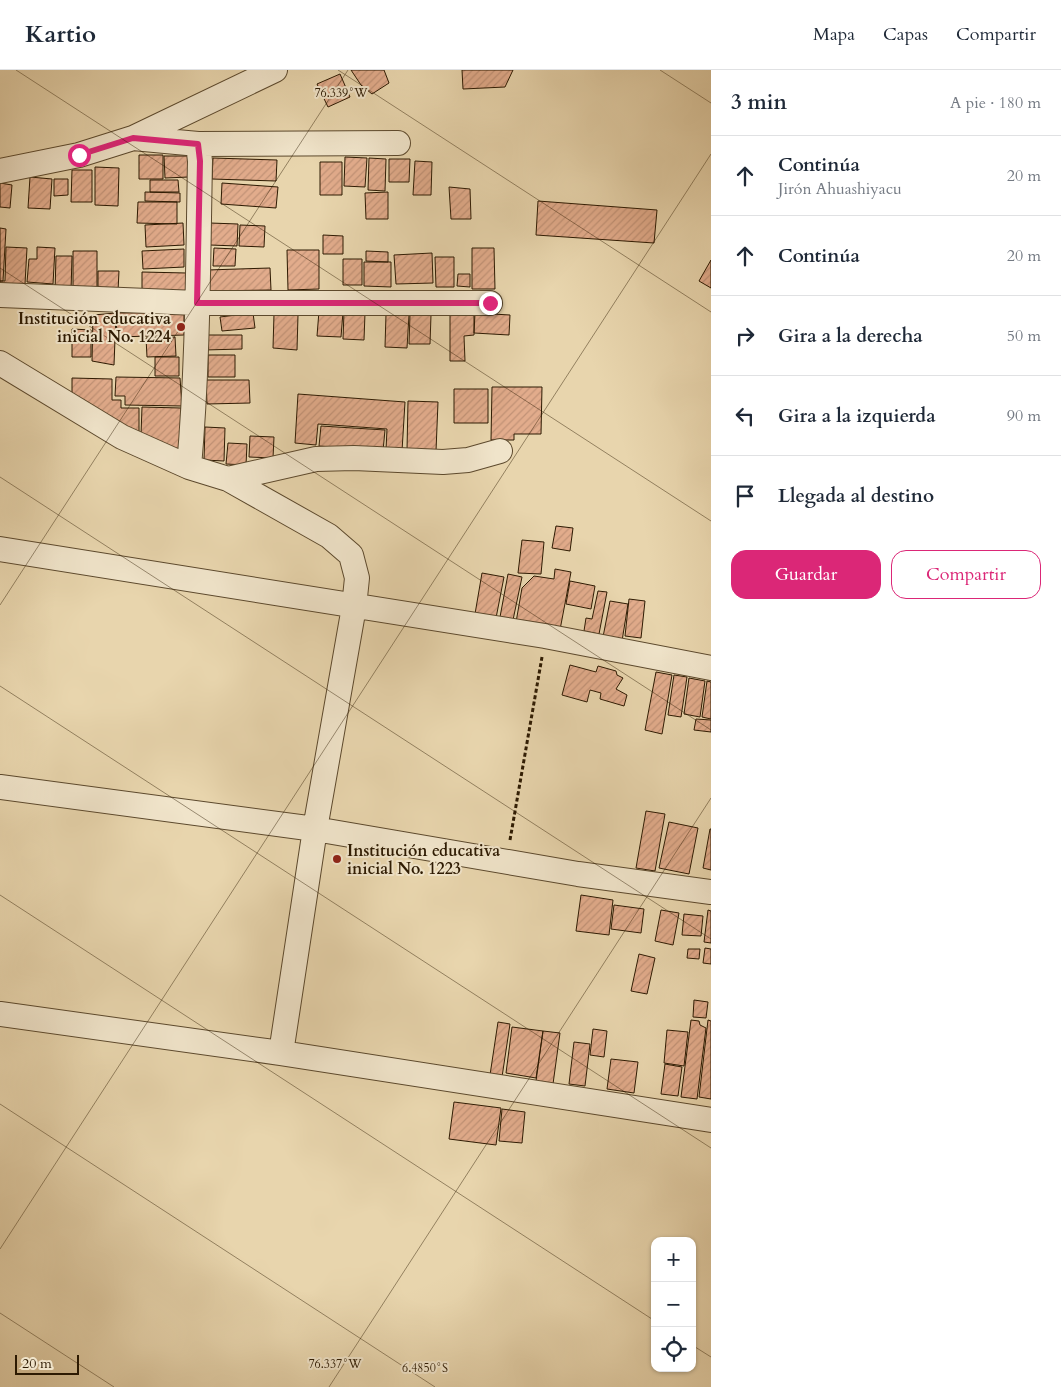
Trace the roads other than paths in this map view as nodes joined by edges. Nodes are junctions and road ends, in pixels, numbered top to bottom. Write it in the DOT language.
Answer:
graph roads {
  1 [pos="275,70"];
  2 [pos="133,138"];
  3 [pos="398,143"];
  4 [pos="198,144"];
  5 [pos="0,171"];
  6 [pos="0,295"];
  7 [pos="197,303"];
  8 [pos="490,303"];
  9 [pos="0,363"];
  10 [pos="500,451"];
  11 [pos="189,467"];
  12 [pos="228,479"];
  13 [pos="0,549"];
  14 [pos="354,607"];
  15 [pos="711,668"];
  16 [pos="0,787"];
  17 [pos="315,829"];
  18 [pos="711,892"];
  19 [pos="0,1014"];
  20 [pos="280,1053"];
  21 [pos="711,1120"];
  1 -- 2 [label="street"];
  2 -- 4 [label="street"];
  2 -- 5 [label="street"];
  3 -- 4 [label="street"];
  4 -- 7 [label="street"];
  6 -- 7 [label="street"];
  7 -- 8 [label="street"];
  7 -- 11 [label="street"];
  9 -- 11 [label="street"];
  10 -- 12 [label="street"];
  11 -- 12 [label="street"];
  12 -- 14 [label="street"];
  13 -- 14 [label="street"];
  14 -- 15 [label="street"];
  14 -- 17 [label="street"];
  16 -- 17 [label="street"];
  17 -- 18 [label="street"];
  17 -- 20 [label="street"];
  19 -- 20 [label="street"];
  20 -- 21 [label="street"];
}
